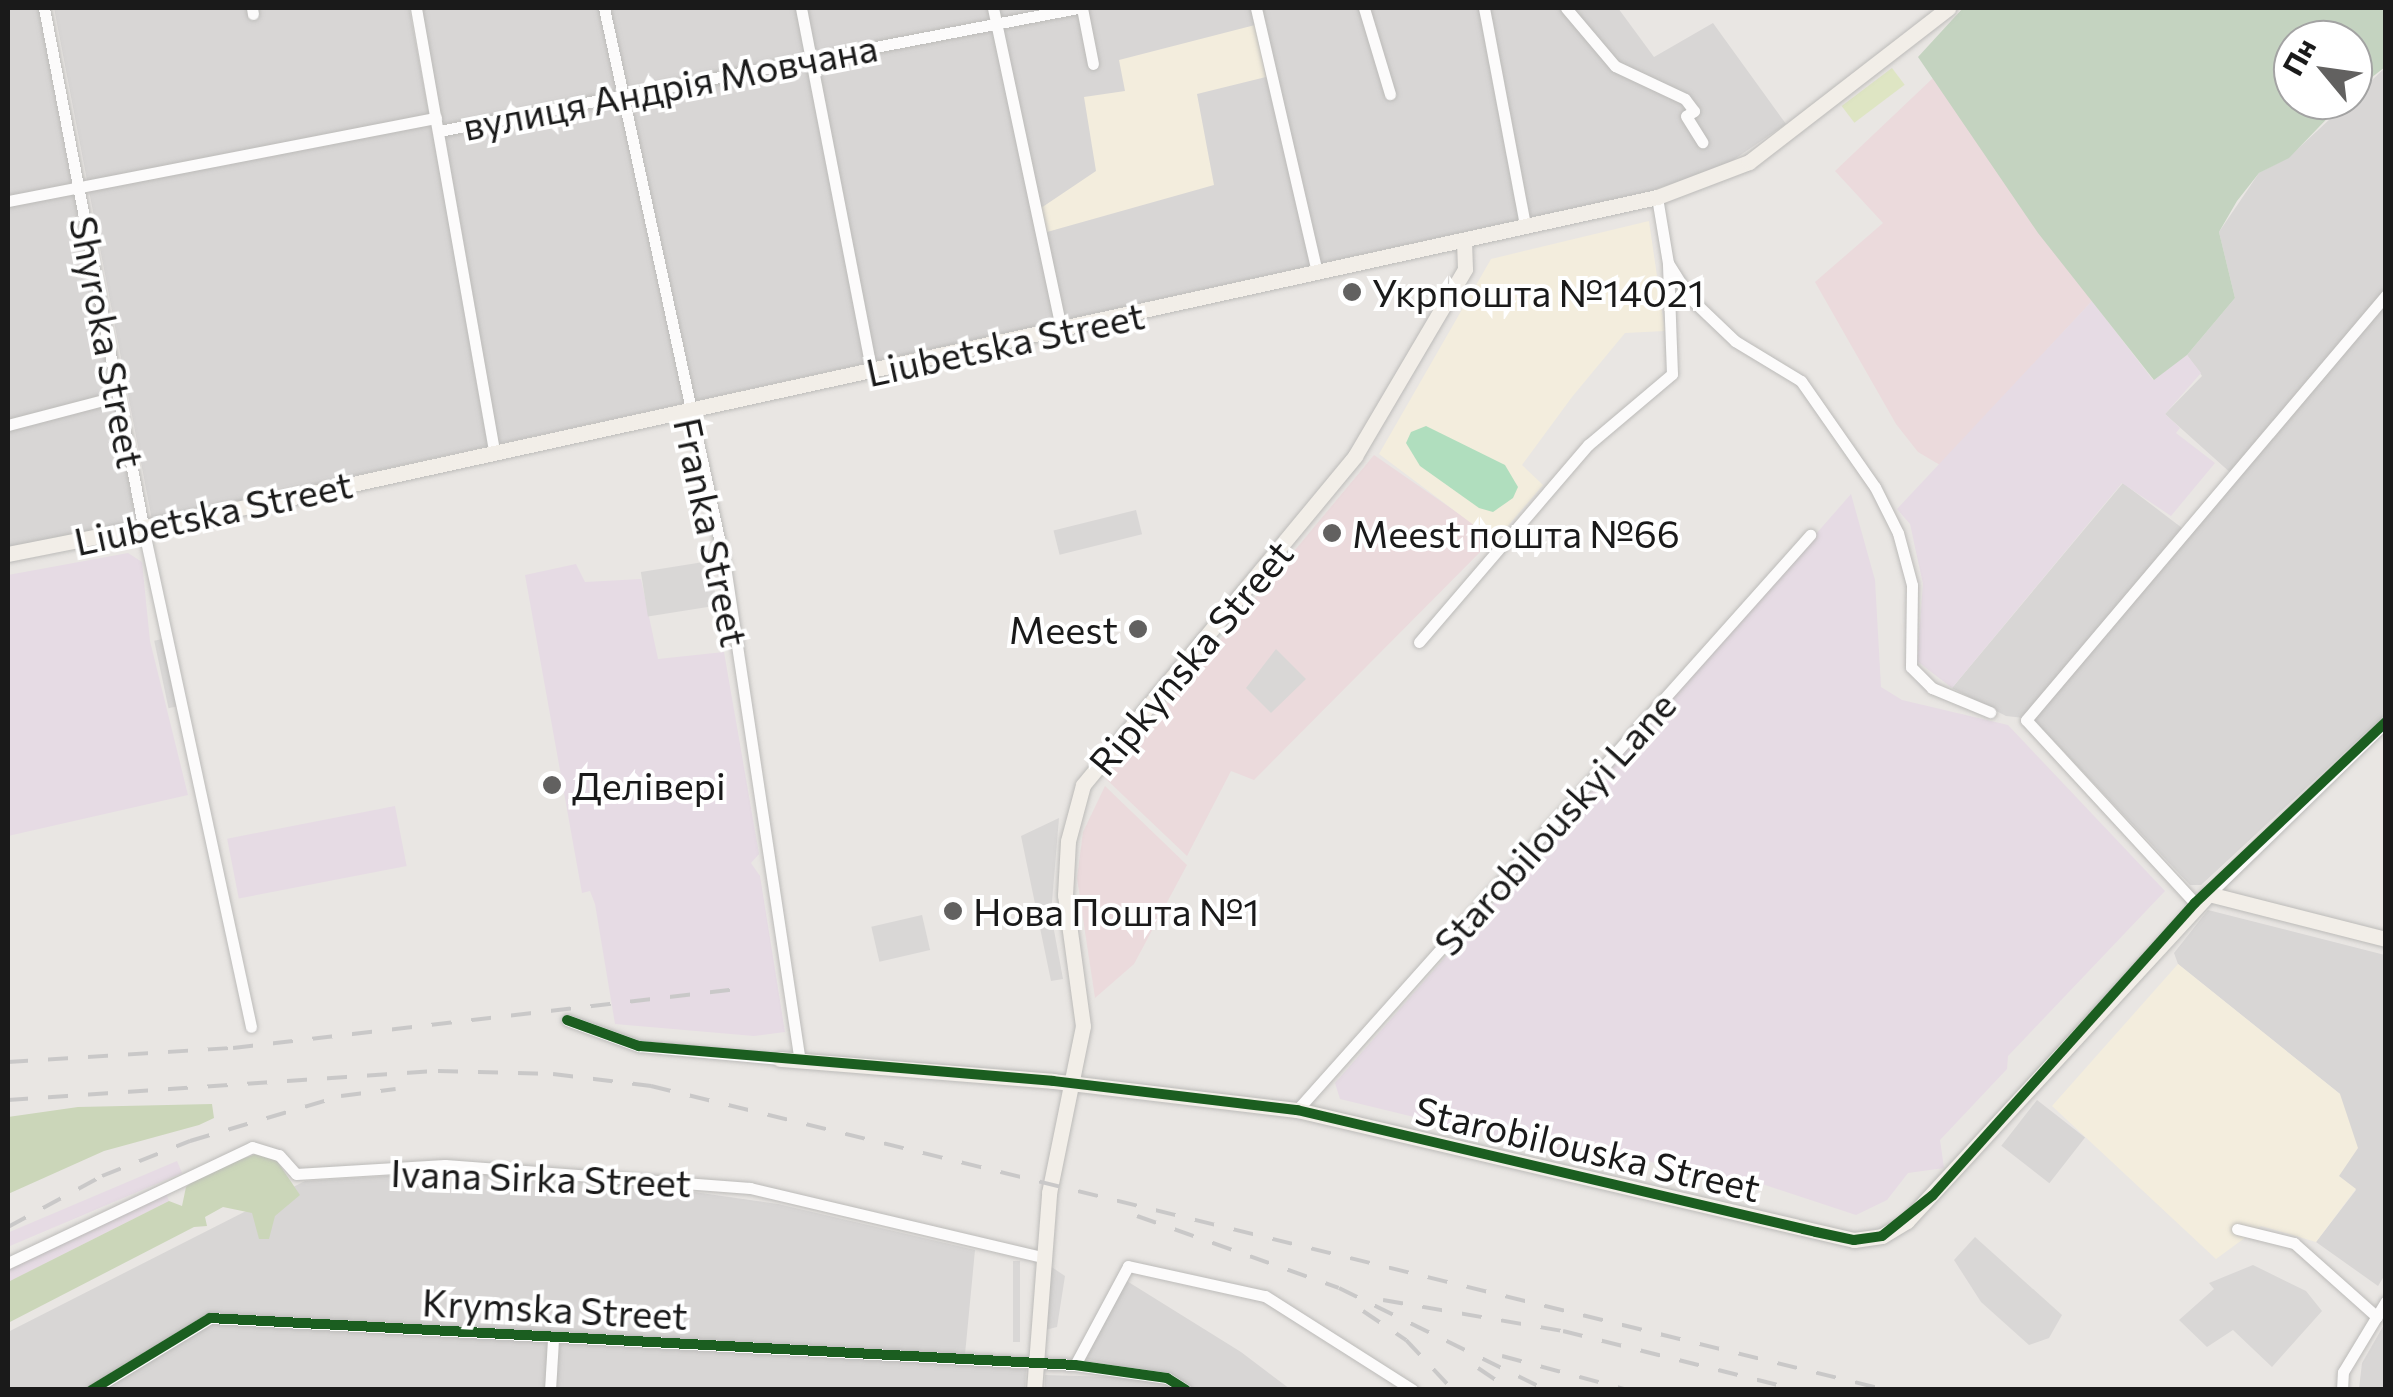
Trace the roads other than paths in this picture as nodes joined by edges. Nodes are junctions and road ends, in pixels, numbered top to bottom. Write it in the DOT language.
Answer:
graph roads {
  1 [pos="44,8"];
  2 [pos="416,8"];
  3 [pos="604,8"];
  4 [pos="800,8"];
  5 [pos="993,8"];
  6 [pos="1080,8"];
  7 [pos="1256,8"];
  8 [pos="1364,8"];
  9 [pos="1484,8"];
  10 [pos="1566,8"];
  11 [pos="1948,8"];
  12 [pos="996,24"];
  13 [pos="809,59"];
  14 [pos="1093,64"];
  15 [pos="618,93"];
  16 [pos="1390,94"];
  17 [pos="437,124"];
  18 [pos="1702,142"];
  19 [pos="78,186"];
  20 [pos="1657,197"];
  21 [pos="8,201"];
  22 [pos="1526,226"];
  23 [pos="1464,241"];
  24 [pos="1668,264"];
  25 [pos="1317,272"];
  26 [pos="2386,294"];
  27 [pos="1061,329"];
  28 [pos="872,372"];
  29 [pos="103,400"];
  30 [pos="692,410"];
  31 [pos="8,425"];
  32 [pos="494,450"];
  33 [pos="144,529"];
  34 [pos="1810,535"];
  35 [pos="8,554"];
  36 [pos="1419,642"];
  37 [pos="1990,712"];
  38 [pos="2386,722"];
  39 [pos="2202,898"];
  40 [pos="2386,940"];
  41 [pos="567,1020"];
  42 [pos="251,1027"];
  43 [pos="780,1060"];
  44 [pos="800,1060"];
  45 [pos="1074,1083"];
  46 [pos="1297,1110"];
  47 [pos="2237,1230"];
  48 [pos="1043,1257"];
  49 [pos="8,1263"];
  50 [pos="2386,1301"];
  51 [pos="2377,1317"];
  52 [pos="553,1338"];
  53 [pos="1035,1363"];
  54 [pos="1074,1365"];
  55 [pos="96,1388"];
  56 [pos="550,1390"];
  57 [pos="1034,1390"];
  58 [pos="1186,1390"];
  59 [pos="1413,1390"];
  60 [pos="2342,1390"];
  1 -- 19 [label="street, Shyroka Street"];
  2 -- 17 [label="street"];
  3 -- 15 [label="street, Franka Street"];
  4 -- 13 [label="street"];
  5 -- 12 [label="street"];
  6 -- 12 [label="street, вулиця Андрія Мовчана"];
  6 -- 14 [label="street"];
  7 -- 25 [label="street"];
  8 -- 16 [label="street"];
  9 -- 22 [label="street"];
  10 -- 18 [label="street"];
  11 -- 20 [label="main road, Liubetska Street"];
  12 -- 13 [label="street, вулиця Андрія Мовчана"];
  12 -- 27 [label="street"];
  13 -- 15 [label="street, вулиця Андрія Мовчана"];
  13 -- 28 [label="street"];
  15 -- 17 [label="street, вулиця Андрія Мовчана"];
  15 -- 30 [label="street, Franka Street"];
  17 -- 19 [label="street, вулиця Андрія Мовчана"];
  17 -- 32 [label="street"];
  19 -- 21 [label="street, вулиця Андрія Мовчана"];
  19 -- 33 [label="street, Shyroka Street"];
  20 -- 22 [label="main road, Liubetska Street"];
  20 -- 24 [label="street"];
  22 -- 23 [label="main road, Liubetska Street"];
  23 -- 25 [label="main road, Liubetska Street"];
  23 -- 45 [label="main road, Ripkynska Street"];
  24 -- 36 [label="street"];
  24 -- 37 [label="street"];
  25 -- 27 [label="main road, Liubetska Street"];
  26 -- 39 [label="street"];
  27 -- 28 [label="main road, Liubetska Street"];
  28 -- 30 [label="main road, Liubetska Street"];
  29 -- 31 [label="street"];
  30 -- 32 [label="main road, Liubetska Street"];
  30 -- 44 [label="street, Franka Street"];
  32 -- 33 [label="main road, Liubetska Street"];
  33 -- 35 [label="main road, Liubetska Street"];
  33 -- 42 [label="street, Shyroka Street"];
  34 -- 46 [label="street, Starobilouskyi Lane"];
  38 -- 39 [label="street, Starobilouska Street"];
  39 -- 40 [label="main road"];
  39 -- 46 [label="main road, Starobilouska Street"];
  41 -- 43 [label="street, Starobilouska Street"];
  43 -- 44 [label="main road, Starobilouska Street"];
  44 -- 45 [label="main road, Starobilouska Street"];
  45 -- 46 [label="main road, Starobilouska Street"];
  45 -- 48 [label="main road, Ripkynska Street"];
  47 -- 51 [label="street"];
  48 -- 49 [label="street, Ivana Sirka Street"];
  48 -- 53 [label="main road, Ripkynska Street"];
  50 -- 51 [label="street"];
  51 -- 60 [label="street"];
  52 -- 53 [label="street, Krymska Street"];
  52 -- 55 [label="street, Krymska Street"];
  52 -- 56 [label="street"];
  53 -- 54 [label="street, Krymska Street"];
  53 -- 57 [label="main road, Ripkynska Street"];
  54 -- 58 [label="street, Krymska Street"];
  54 -- 59 [label="street"];
}
